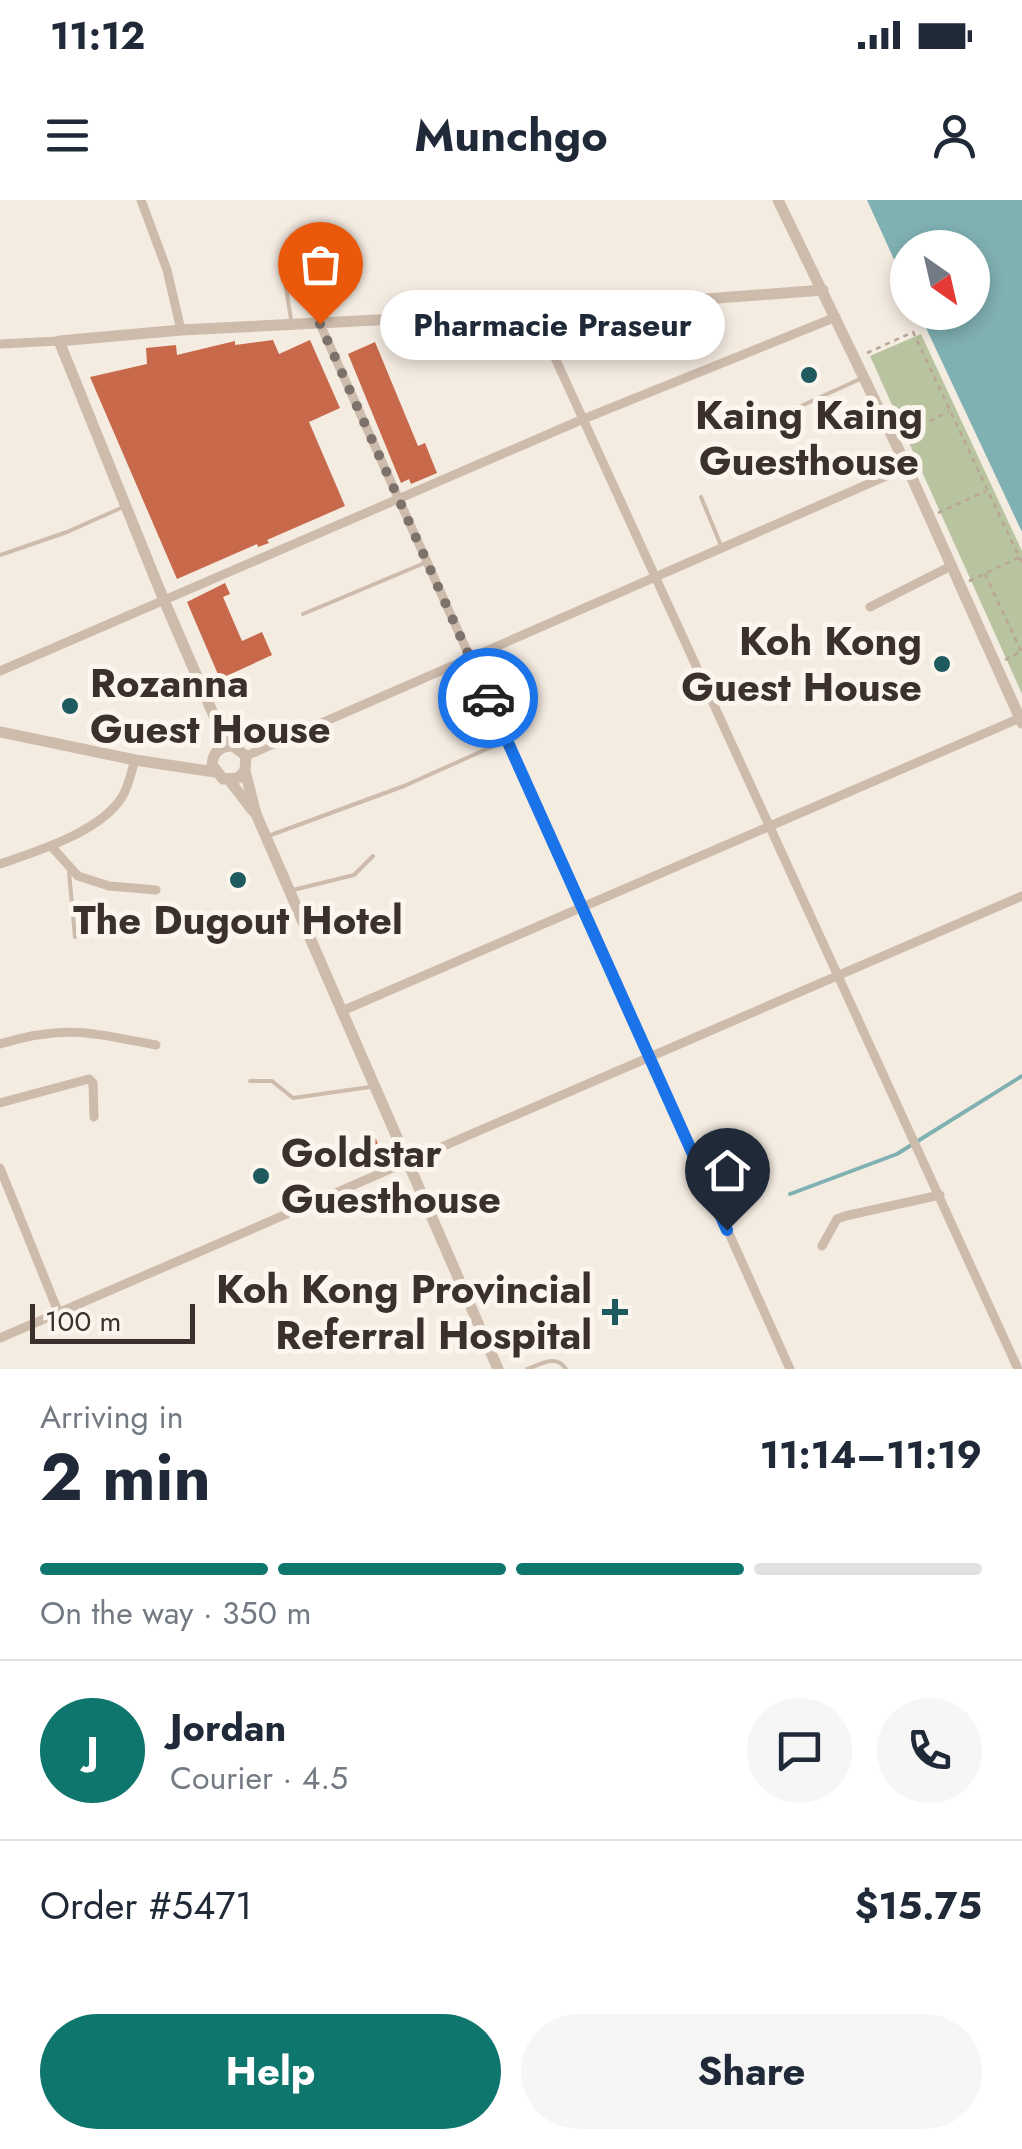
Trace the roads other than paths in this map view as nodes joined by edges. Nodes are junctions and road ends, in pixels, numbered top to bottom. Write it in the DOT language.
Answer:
graph roads {
  1 [pos="142,200"];
  2 [pos="778,200"];
  3 [pos="284,270"];
  4 [pos="823,290"];
  5 [pos="534,312"];
  6 [pos="836,317"];
  7 [pos="435,318"];
  8 [pos="320,324"];
  9 [pos="292,325"];
  10 [pos="181,330"];
  11 [pos="58,341"];
  12 [pos="0,344"];
  13 [pos="393,346"];
  14 [pos="864,377"];
  15 [pos="581,420"];
  16 [pos="790,434"];
  17 [pos="907,468"];
  18 [pos="701,497"];
  19 [pos="398,499"];
  20 [pos="124,506"];
  21 [pos="722,548"];
  22 [pos="0,555"];
  23 [pos="427,562"];
  24 [pos="951,566"];
  25 [pos="656,577"];
  26 [pos="163,598"];
  27 [pos="870,607"];
  28 [pos="303,614"];
  29 [pos="470,657"];
  30 [pos="0,670"];
  31 [pos="214,716"];
  32 [pos="1021,720"];
  33 [pos="0,732"];
  34 [pos="507,740"];
  35 [pos="233,746"];
  36 [pos="246,756"];
  37 [pos="135,760"];
  38 [pos="215,760"];
  39 [pos="245,771"];
  40 [pos="229,780"];
  41 [pos="256,814"];
  42 [pos="771,828"];
  43 [pos="266,837"];
  44 [pos="51,846"];
  45 [pos="373,856"];
  46 [pos="0,864"];
  47 [pos="68,867"];
  48 [pos="156,890"];
  49 [pos="290,891"];
  50 [pos="1022,896"];
  51 [pos="583,908"];
  52 [pos="74,938"];
  53 [pos="840,976"];
  54 [pos="342,1012"];
  55 [pos="0,1044"];
  56 [pos="156,1045"];
  57 [pos="649,1055"];
  58 [pos="250,1081"];
  59 [pos="375,1086"];
  60 [pos="0,1103"];
  61 [pos="94,1116"];
  62 [pos="408,1161"];
  63 [pos="0,1168"];
  64 [pos="940,1195"];
  65 [pos="822,1246"];
  66 [pos="59,1314"];
  67 [pos="0,1338"];
  68 [pos="498,1369"];
  69 [pos="527,1369"];
  70 [pos="566,1369"];
  71 [pos="790,1369"];
  72 [pos="1018,1369"];
  1 -- 10 [label="street"];
  2 -- 4 [label="street"];
  3 -- 9 [label="lane"];
  4 -- 5 [label="street"];
  4 -- 6 [label="street"];
  5 -- 7 [label="street"];
  5 -- 15 [label="street"];
  6 -- 14 [label="street"];
  6 -- 15 [label="street"];
  7 -- 8 [label="street"];
  7 -- 13 [label="lane"];
  8 -- 9 [label="street"];
  8 -- 19 [label="street"];
  9 -- 10 [label="street"];
  10 -- 11 [label="street"];
  11 -- 12 [label="street"];
  11 -- 20 [label="street"];
  14 -- 16 [label="lane"];
  14 -- 17 [label="street"];
  15 -- 19 [label="street"];
  15 -- 25 [label="street"];
  17 -- 21 [label="street"];
  17 -- 24 [label="street"];
  18 -- 21 [label="lane"];
  19 -- 23 [label="street"];
  19 -- 26 [label="street"];
  20 -- 22 [label="lane"];
  20 -- 26 [label="street"];
  21 -- 25 [label="street"];
  23 -- 28 [label="lane"];
  23 -- 29 [label="street"];
  24 -- 27 [label="street"];
  24 -- 32 [label="street"];
  25 -- 29 [label="street"];
  25 -- 42 [label="street"];
  26 -- 30 [label="street"];
  26 -- 31 [label="street"];
  29 -- 34 [label="street"];
  29 -- 36 [label="street"];
  31 -- 35 [label="street"];
  31 -- 38 [label="street"];
  32 -- 42 [label="street"];
  33 -- 37 [label="street"];
  34 -- 43 [label="lane"];
  34 -- 51 [label="street"];
  35 -- 36 [label="street"];
  35 -- 38 [label="street"];
  36 -- 39 [label="street"];
  37 -- 38 [label="street"];
  37 -- 44 [label="street"];
  38 -- 40 [label="street"];
  39 -- 40 [label="street"];
  39 -- 41 [label="street"];
  40 -- 41 [label="street"];
  41 -- 43 [label="street"];
  42 -- 51 [label="street"];
  42 -- 53 [label="street"];
  43 -- 49 [label="street"];
  44 -- 46 [label="street"];
  44 -- 47 [label="street"];
  45 -- 49 [label="lane"];
  47 -- 48 [label="street"];
  47 -- 52 [label="lane"];
  49 -- 54 [label="street"];
  50 -- 53 [label="street"];
  51 -- 54 [label="street"];
  51 -- 57 [label="street"];
  53 -- 57 [label="street"];
  53 -- 64 [label="street"];
  54 -- 59 [label="street"];
  55 -- 56 [label="street"];
  57 -- 62 [label="street"];
  57 -- 71 [label="street"];
  58 -- 59 [label="lane"];
  59 -- 62 [label="street"];
  60 -- 61 [label="street"];
  62 -- 66 [label="street"];
  62 -- 68 [label="street"];
  63 -- 66 [label="street"];
  64 -- 65 [label="street"];
  64 -- 72 [label="street"];
  66 -- 67 [label="street"];
  69 -- 70 [label="lane"];
}
